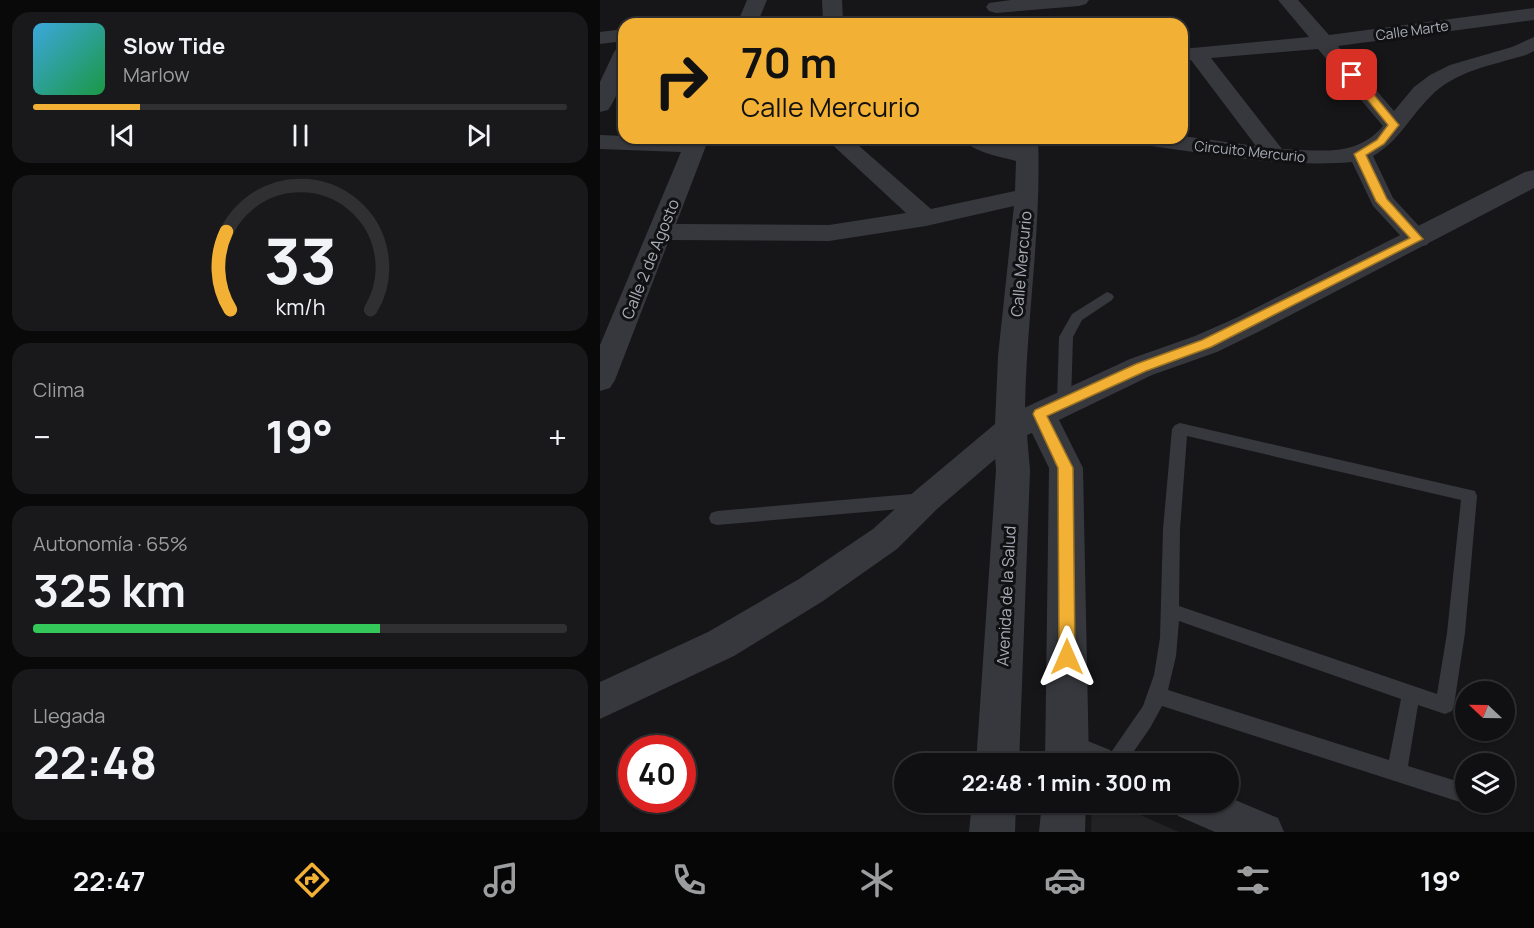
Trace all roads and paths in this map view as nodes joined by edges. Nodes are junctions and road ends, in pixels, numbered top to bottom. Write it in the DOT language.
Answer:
graph roads {
  1 [pos="757,0"];
  2 [pos="831,0"];
  3 [pos="1079,0"];
  4 [pos="1288,0"];
  5 [pos="1048,2"];
  6 [pos="996,7"];
  7 [pos="1534,14"];
  8 [pos="750,18"];
  9 [pos="833,18"];
  10 [pos="1044,18"];
  11 [pos="618,36"];
  12 [pos="600,38"];
  13 [pos="1325,42"];
  14 [pos="1534,43"];
  15 [pos="1190,55"];
  16 [pos="618,62"];
  17 [pos="604,85"];
  18 [pos="600,105"];
  19 [pos="1394,125"];
  20 [pos="600,142"];
  21 [pos="618,142"];
  22 [pos="695,144"];
  23 [pos="843,144"];
  24 [pos="985,144"];
  25 [pos="1188,144"];
  26 [pos="1028,148"];
  27 [pos="1360,154"];
  28 [pos="1275,156"];
  29 [pos="1534,178"];
  30 [pos="1027,196"];
  31 [pos="926,218"];
  32 [pos="660,232"];
  33 [pos="1418,239"];
  34 [pos="1107,297"];
  35 [pos="612,326"];
  36 [pos="600,380"];
  37 [pos="1038,415"];
  38 [pos="926,500"];
  39 [pos="717,518"];
  40 [pos="1172,611"];
  41 [pos="1411,694"];
  42 [pos="1158,696"];
  43 [pos="600,701"];
  44 [pos="998,753"];
  45 [pos="1077,753"];
  46 [pos="1121,753"];
  47 [pos="1397,772"];
  48 [pos="1455,790"];
  49 [pos="993,813"];
  50 [pos="1063,813"];
  51 [pos="1218,813"];
  52 [pos="992,832"];
  53 [pos="1062,832"];
  54 [pos="1264,832"];
  1 -- 8 [label="street"];
  2 -- 9 [label="street"];
  3 -- 5 [label="street"];
  4 -- 13 [label="street"];
  5 -- 6 [label="street"];
  5 -- 10 [label="street"];
  7 -- 13 [label="street, Calle Marte"];
  11 -- 12 [label="street"];
  13 -- 15 [label="street, Calle Marte"];
  13 -- 19 [label="street"];
  14 -- 19 [label="street, Circuito Mercurio"];
  15 -- 28 [label="street"];
  16 -- 17 [label="street"];
  17 -- 18 [label="street"];
  19 -- 27 [label="street, Circuito Mercurio"];
  20 -- 21 [label="street"];
  22 -- 32 [label="street, Calle 2 de Agosto"];
  23 -- 31 [label="street"];
  24 -- 26 [label="street"];
  25 -- 28 [label="street, Circuito Mercurio"];
  26 -- 30 [label="street, Calle Mercurio"];
  27 -- 28 [label="street, Circuito Mercurio"];
  27 -- 33 [label="street"];
  29 -- 33 [label="street"];
  30 -- 31 [label="street"];
  30 -- 37 [label="street, Calle Mercurio"];
  31 -- 32 [label="street"];
  32 -- 35 [label="street, Calle 2 de Agosto"];
  33 -- 37 [label="street"];
  34 -- 37 [label="lane"];
  35 -- 36 [label="street, Calle 2 de Agosto"];
  37 -- 38 [label="street"];
  37 -- 44 [label="street, Avenida de la Salud"];
  37 -- 45 [label="street"];
  38 -- 39 [label="lane"];
  38 -- 43 [label="street"];
  40 -- 41 [label="lane"];
  40 -- 41 [label="lane"];
  40 -- 42 [label="lane"];
  41 -- 47 [label="lane"];
  42 -- 46 [label="lane"];
  42 -- 47 [label="lane"];
  47 -- 48 [label="lane"];
  49 -- 52 [label="street"];
  50 -- 53 [label="street"];
  51 -- 54 [label="street"];
}
